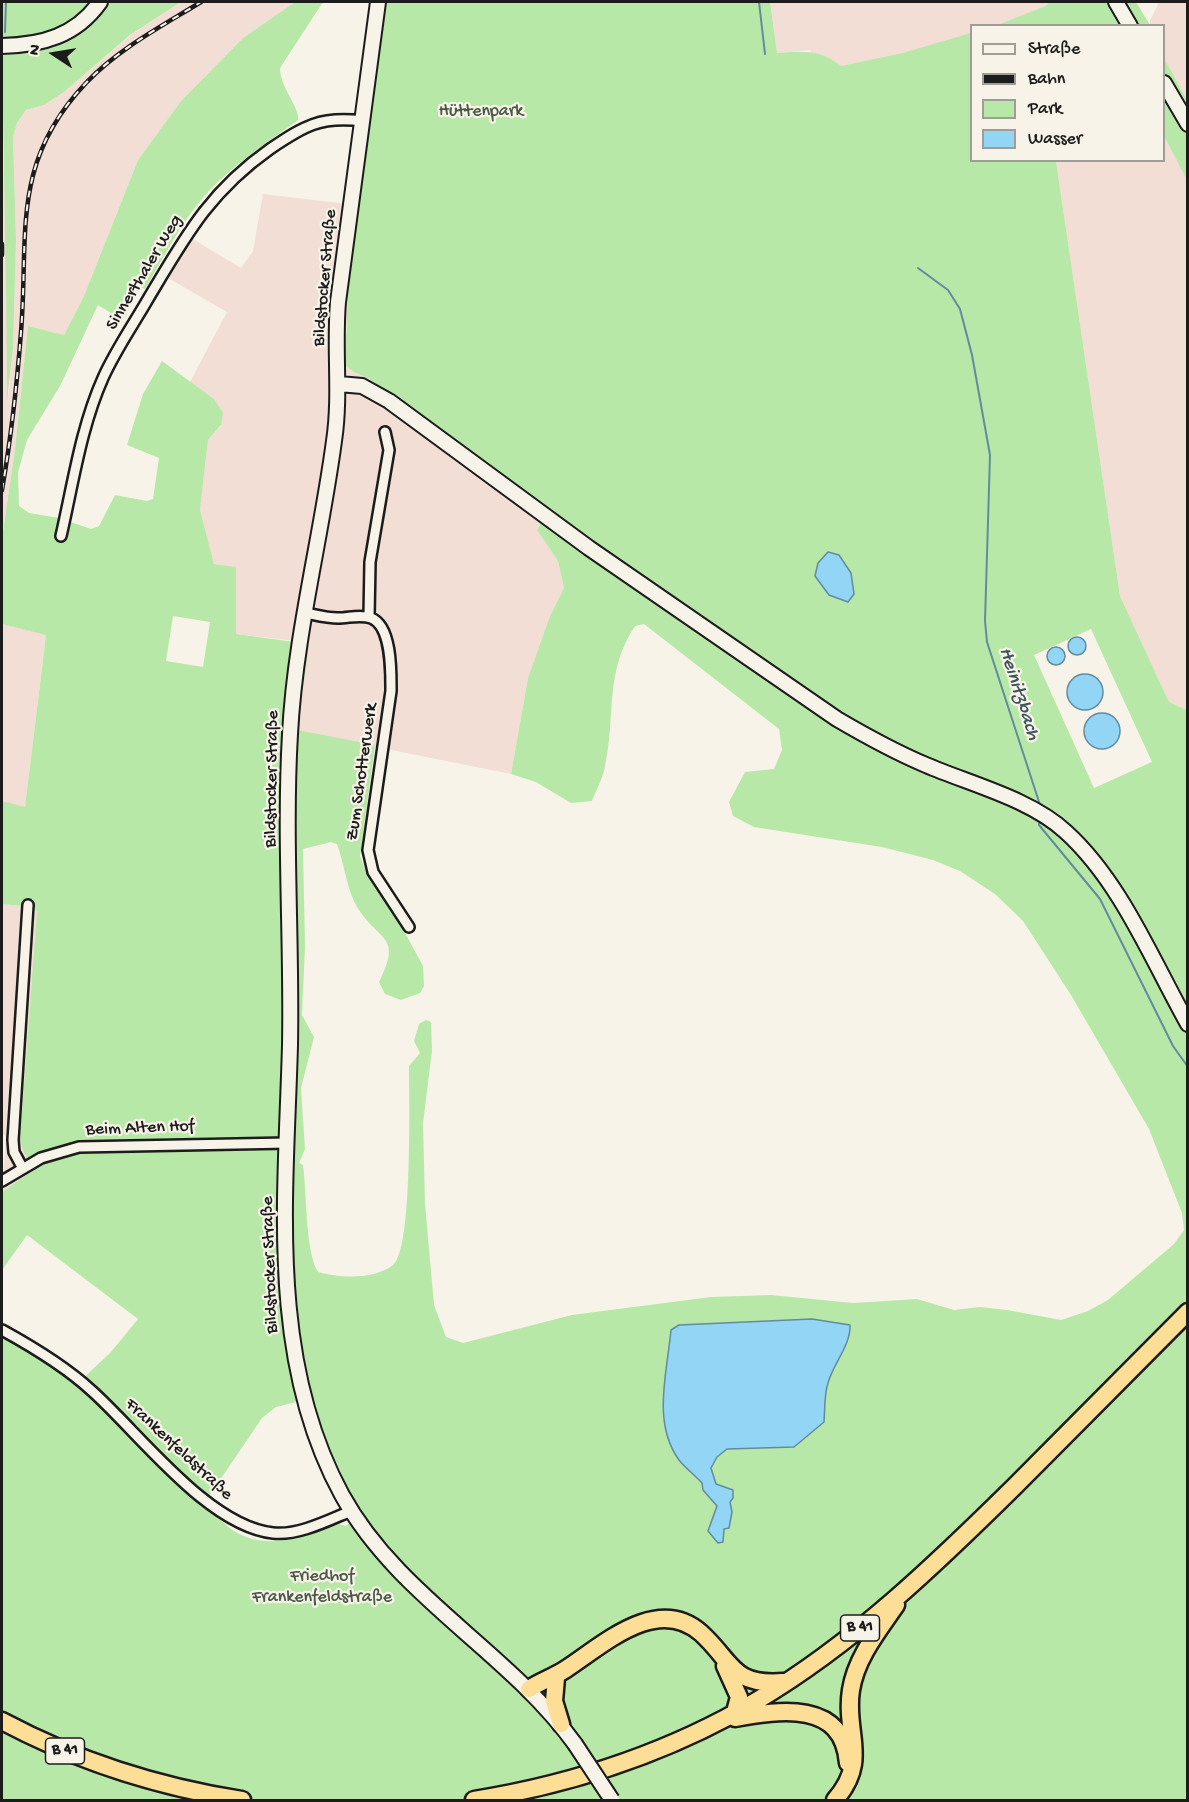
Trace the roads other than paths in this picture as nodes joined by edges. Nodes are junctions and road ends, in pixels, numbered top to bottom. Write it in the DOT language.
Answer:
graph roads {
  1 [pos="100,2"];
  2 [pos="378,2"];
  3 [pos="1117,2"];
  4 [pos="1129,24"];
  5 [pos="2,46"];
  6 [pos="1165,85"];
  7 [pos="362,121"];
  8 [pos="1188,124"];
  9 [pos="339,384"];
  10 [pos="385,432"];
  11 [pos="61,536"];
  12 [pos="306,613"];
  13 [pos="369,617"];
  14 [pos="28,905"];
  15 [pos="409,927"];
  16 [pos="1186,1017"];
  17 [pos="288,1143"];
  18 [pos="22,1167"];
  19 [pos="4,1179"];
  20 [pos="1188,1312"];
  21 [pos="2,1330"];
  22 [pos="351,1511"];
  23 [pos="909,1587"];
  24 [pos="723,1660"];
  25 [pos="559,1675"];
  26 [pos="787,1681"];
  27 [pos="532,1692"];
  28 [pos="735,1712"];
  29 [pos="2,1721"];
  30 [pos="720,1721"];
  31 [pos="561,1724"];
  32 [pos="848,1780"];
  33 [pos="242,1800"];
  34 [pos="474,1800"];
  35 [pos="612,1800"];
  36 [pos="835,1800"];
  1 -- 5 [label="main road"];
  2 -- 7 [label="main road, Bildstocker Straße"];
  3 -- 4 [label="main road"];
  6 -- 8 [label="main road"];
  7 -- 9 [label="main road, Bildstocker Straße"];
  7 -- 11 [label="street, Sinnerthaler Weg"];
  9 -- 12 [label="main road, Bildstocker Straße"];
  9 -- 16 [label="main road"];
  10 -- 13 [label="street"];
  12 -- 13 [label="street"];
  12 -- 17 [label="main road, Bildstocker Straße"];
  13 -- 15 [label="street, Zum Schotterwerk"];
  14 -- 18 [label="street"];
  17 -- 18 [label="street, Beim Alten Hof"];
  17 -- 22 [label="main road, Bildstocker Straße"];
  18 -- 19 [label="street, Beim Alten Hof"];
  20 -- 23 [label="highway, B 41"];
  21 -- 22 [label="street, Frankenfeldstraße"];
  22 -- 27 [label="main road, Bildstocker Straße"];
  23 -- 26 [label="highway, B 41"];
  23 -- 32 [label="highway"];
  24 -- 25 [label="highway"];
  24 -- 26 [label="highway"];
  24 -- 28 [label="highway"];
  25 -- 27 [label="highway"];
  25 -- 31 [label="highway"];
  26 -- 28 [label="highway, B 41"];
  27 -- 31 [label="main road, Bildstocker Straße"];
  28 -- 30 [label="highway, B 41"];
  29 -- 33 [label="highway, B 41"];
  30 -- 32 [label="highway"];
  30 -- 34 [label="highway, B 41"];
  31 -- 35 [label="main road, Bildstocker Straße, bridge"];
  32 -- 36 [label="highway"];
}
